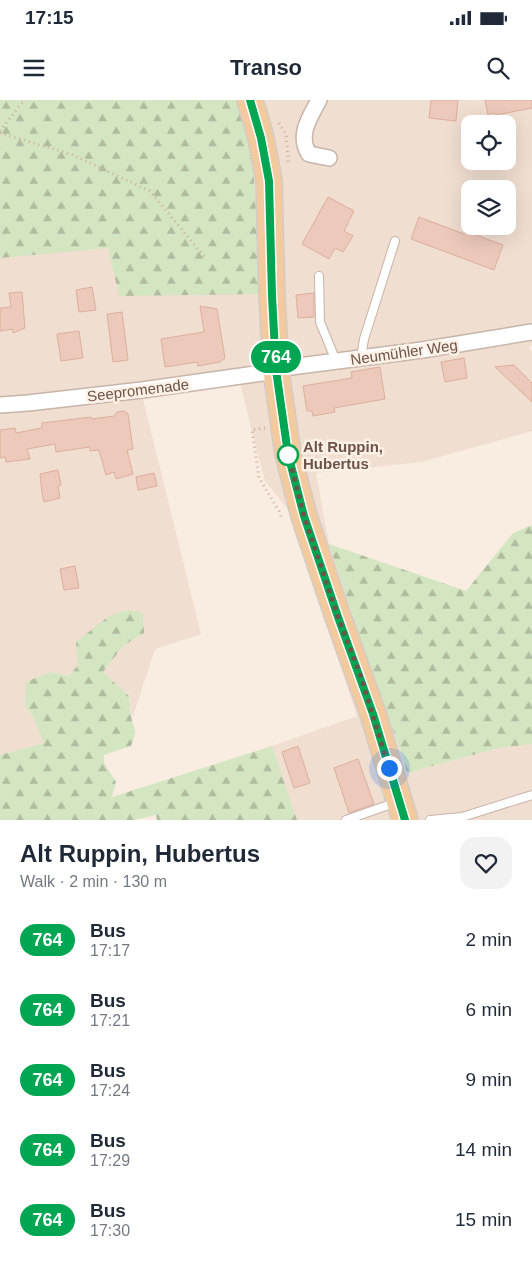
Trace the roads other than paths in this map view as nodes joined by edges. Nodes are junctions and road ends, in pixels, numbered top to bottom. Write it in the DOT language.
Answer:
graph roads {
  1 [pos="250,100"];
  2 [pos="319,100"];
  3 [pos="329,158"];
  4 [pos="395,242"];
  5 [pos="319,276"];
  6 [pos="532,332"];
  7 [pos="361,358"];
  8 [pos="336,361"];
  9 [pos="276,370"];
  10 [pos="0,405"];
  11 [pos="532,796"];
  12 [pos="402,811"];
  13 [pos="346,820"];
  14 [pos="430,820"];
  1 -- 9 [label="main road"];
  2 -- 3 [label="street"];
  4 -- 7 [label="lane"];
  5 -- 8 [label="lane"];
  6 -- 7 [label="street, Neumühler Weg"];
  7 -- 8 [label="street, Neumühler Weg"];
  8 -- 9 [label="street, Neumühler Weg"];
  9 -- 10 [label="street, Seepromenade"];
  9 -- 12 [label="main road"];
  11 -- 14 [label="lane"];
  12 -- 13 [label="lane"];
}
